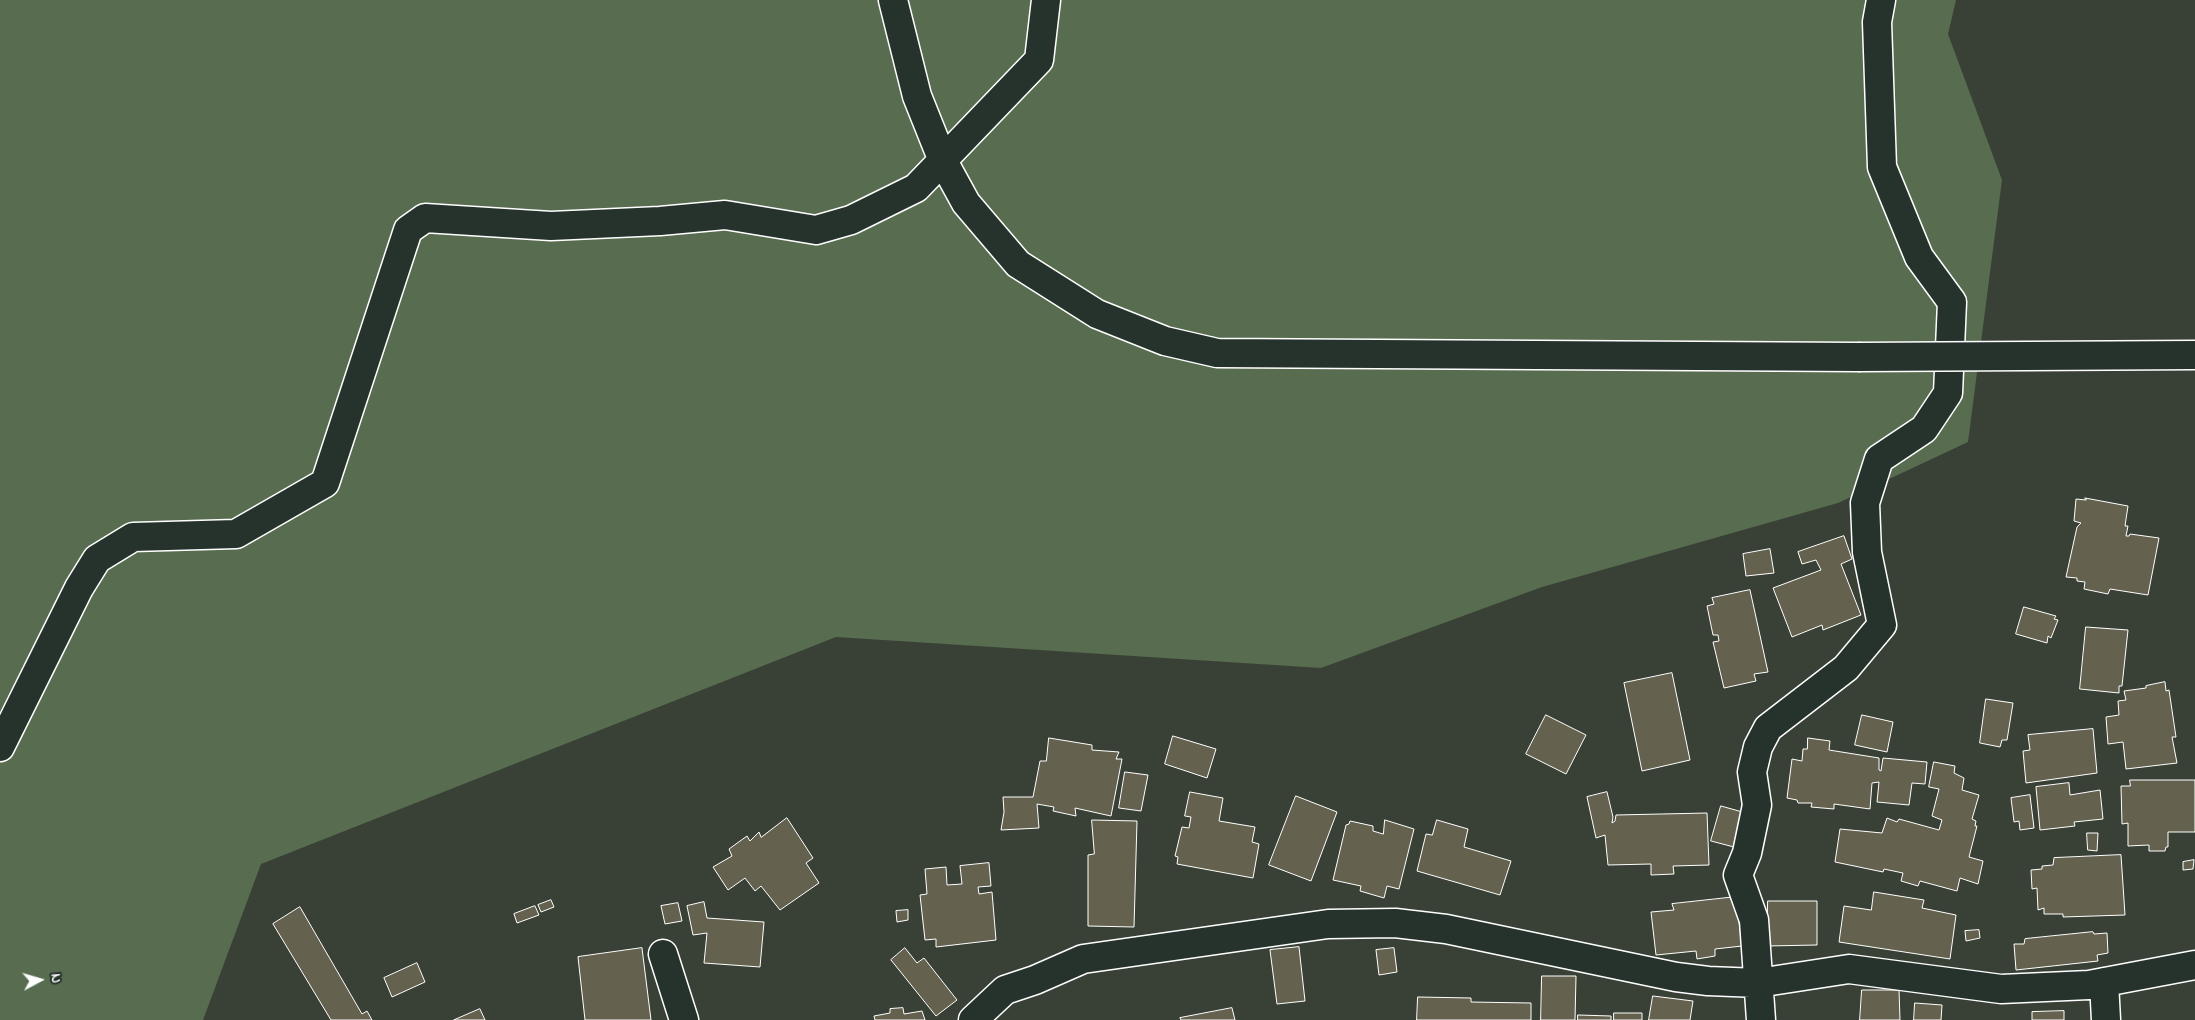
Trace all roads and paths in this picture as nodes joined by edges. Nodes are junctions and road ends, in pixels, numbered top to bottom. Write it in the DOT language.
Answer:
graph roads {
  1 [pos="893,0"];
  2 [pos="1046,0"];
  3 [pos="1882,0"];
  4 [pos="943,161"];
  5 [pos="2195,355"];
  6 [pos="0,747"];
  7 [pos="663,954"];
  8 [pos="2195,965"];
  9 [pos="2104,982"];
  10 [pos="1758,983"];
  11 [pos="684,1020"];
  12 [pos="973,1020"];
  13 [pos="1761,1020"];
  14 [pos="2106,1020"];
  1 -- 4 [label="street"];
  2 -- 4 [label="street"];
  3 -- 10 [label="street"];
  4 -- 5 [label="street, bridge"];
  4 -- 6 [label="street"];
  7 -- 11 [label="street"];
  8 -- 9 [label="street"];
  9 -- 10 [label="street"];
  9 -- 14 [label="street"];
  10 -- 12 [label="street"];
  10 -- 13 [label="street"];
}
